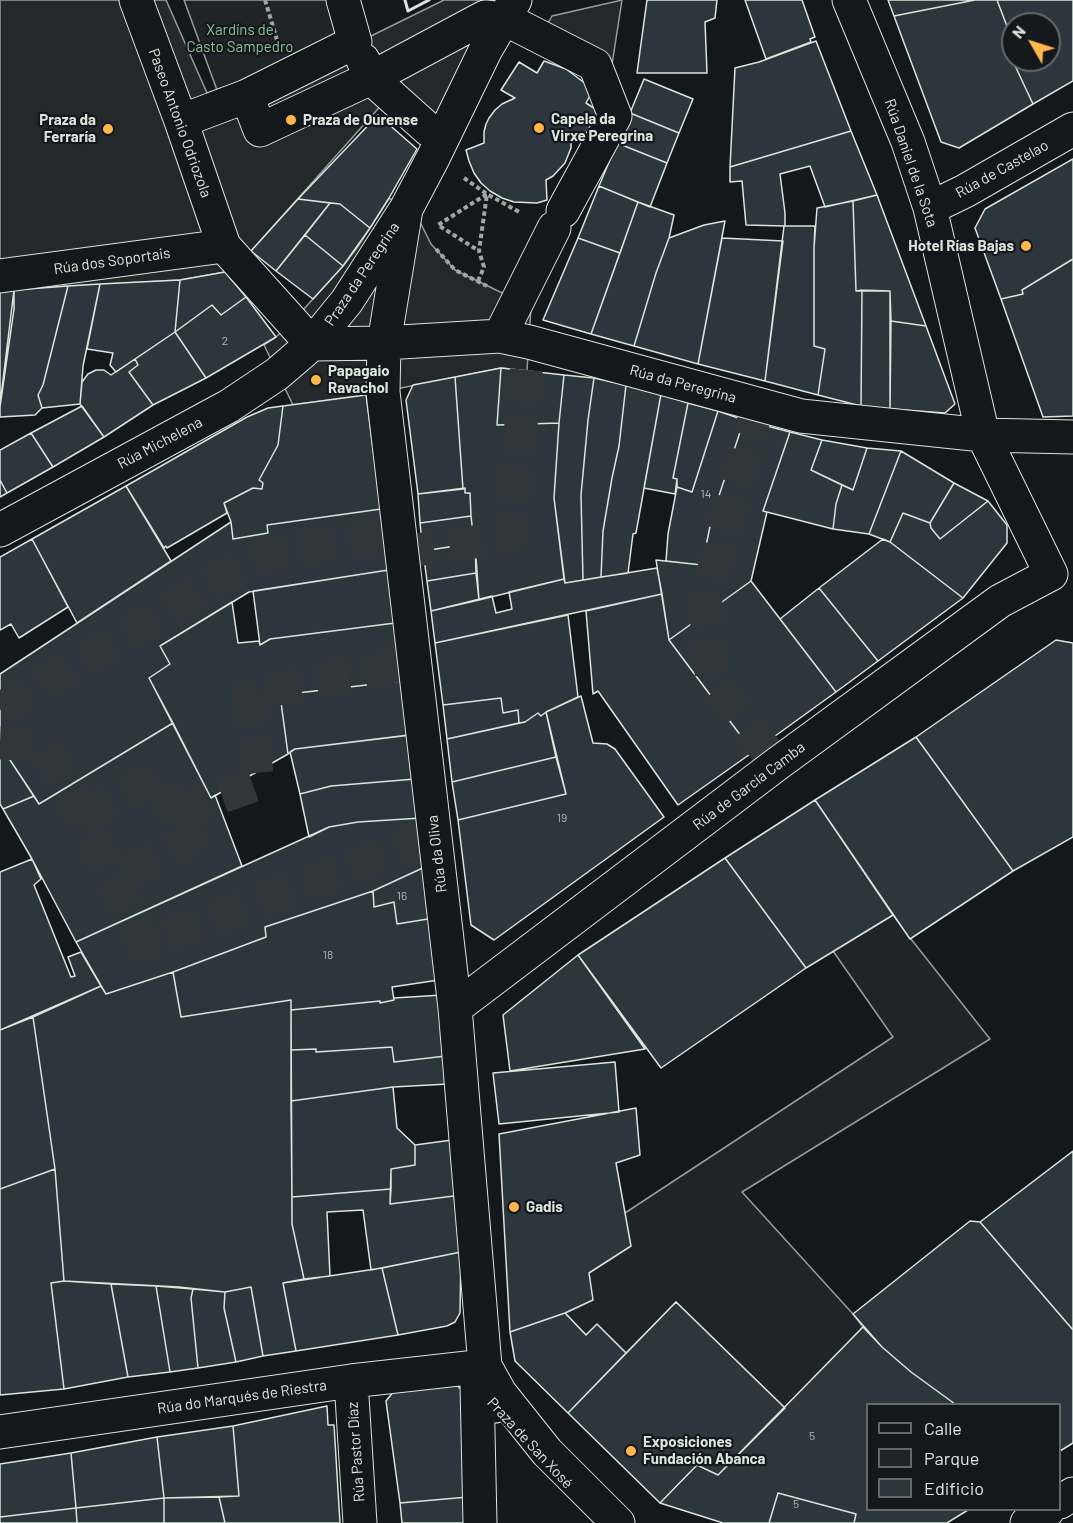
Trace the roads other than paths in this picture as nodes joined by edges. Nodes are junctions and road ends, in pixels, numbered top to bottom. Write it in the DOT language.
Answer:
graph roads {
  1 [pos="136,0"];
  2 [pos="343,0"];
  3 [pos="849,0"];
  4 [pos="510,9"];
  5 [pos="355,42"];
  6 [pos="371,78"];
  7 [pos="247,96"];
  8 [pos="181,121"];
  9 [pos="1073,129"];
  10 [pos="442,138"];
  11 [pos="930,208"];
  12 [pos="406,209"];
  13 [pos="224,246"];
  14 [pos="0,276"];
  15 [pos="500,336"];
  16 [pos="384,343"];
  17 [pos="312,344"];
  18 [pos="983,435"];
  19 [pos="1073,437"];
  20 [pos="0,530"];
  21 [pos="1062,576"];
  22 [pos="455,1008"];
  23 [pos="485,1366"];
  24 [pos="351,1381"];
  25 [pos="0,1432"];
  26 [pos="1045,1511"];
  27 [pos="360,1523"];
  28 [pos="480,1523"];
  29 [pos="606,1523"];
  30 [pos="618,1523"];
  31 [pos="1027,1523"];
  1 -- 8 [label="street, Paseo Antonio Odriozola"];
  2 -- 5 [label="street"];
  3 -- 11 [label="street, Rúa Daniel de la Sota"];
  4 -- 6 [label="street"];
  4 -- 10 [label="street, Praza da Peregrina"];
  4 -- 15 [label="street"];
  5 -- 6 [label="street"];
  5 -- 7 [label="street"];
  6 -- 7 [label="street"];
  6 -- 10 [label="street"];
  7 -- 8 [label="street"];
  8 -- 13 [label="street, Paseo Antonio Odriozola"];
  9 -- 11 [label="street, Rúa de Castelao"];
  10 -- 12 [label="street, Praza da Peregrina"];
  11 -- 18 [label="street, Rúa Daniel de la Sota"];
  12 -- 16 [label="street, Praza da Peregrina"];
  12 -- 17 [label="street, Praza da Peregrina"];
  13 -- 14 [label="street, Rúa dos Soportais"];
  13 -- 17 [label="street"];
  15 -- 16 [label="street, Rúa da Peregrina"];
  15 -- 18 [label="street, Rúa da Peregrina"];
  16 -- 17 [label="street, Praza da Peregrina"];
  16 -- 22 [label="street, Rúa da Oliva"];
  17 -- 20 [label="street, Rúa Michelena"];
  18 -- 19 [label="street, Rúa da Peregrina"];
  18 -- 21 [label="street"];
  21 -- 22 [label="street, Rúa de García Camba"];
  22 -- 23 [label="street, Rúa da Oliva"];
  23 -- 24 [label="street, Rúa do Marqués de Riestra"];
  23 -- 30 [label="street, Praza de San Xosé"];
  24 -- 25 [label="street, Rúa do Marqués de Riestra"];
  24 -- 27 [label="street, Rúa Pastor Díaz"];
  26 -- 31 [label="street"];
  28 -- 29 [label="street, Praza de San Xosé"];
}
